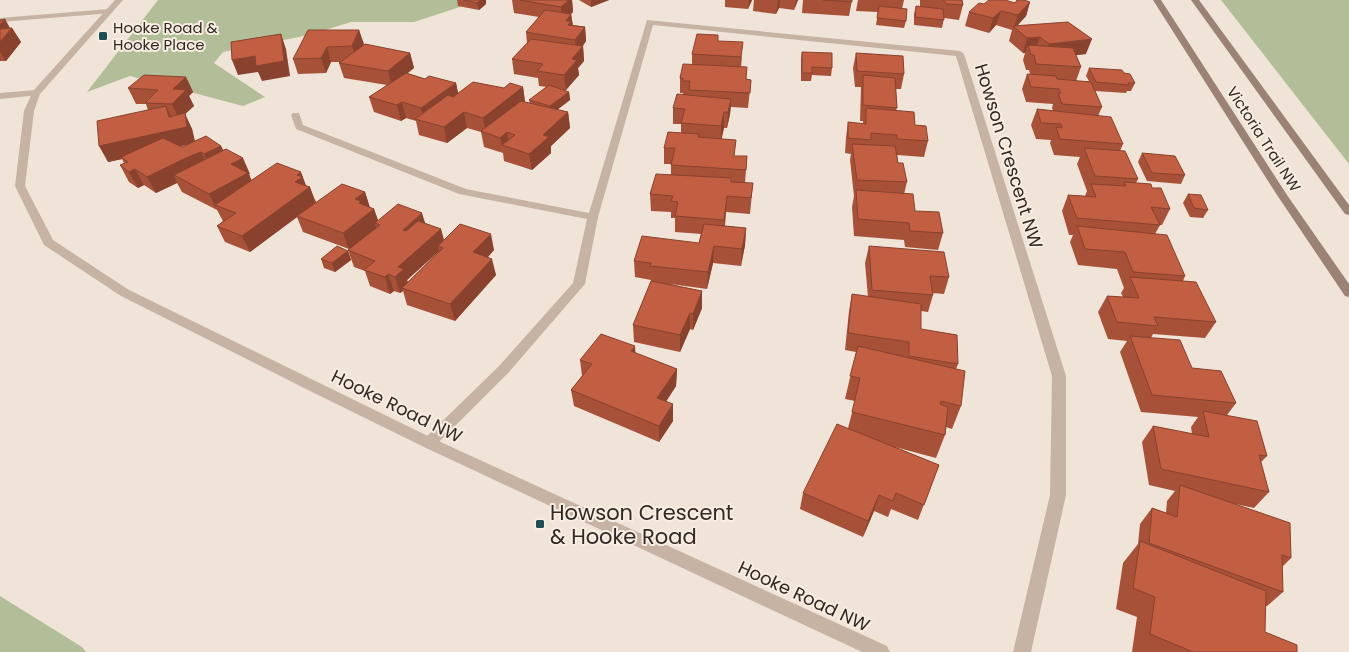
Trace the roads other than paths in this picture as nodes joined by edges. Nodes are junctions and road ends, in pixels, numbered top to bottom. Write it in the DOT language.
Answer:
graph roads {
  1 [pos="119,0"];
  2 [pos="1157,0"];
  3 [pos="1195,0"];
  4 [pos="109,11"];
  5 [pos="0,20"];
  6 [pos="36,93"];
  7 [pos="0,96"];
  8 [pos="296,115"];
  9 [pos="1349,212"];
  10 [pos="593,217"];
  11 [pos="1349,293"];
  12 [pos="429,443"];
  13 [pos="880,652"];
  14 [pos="1022,652"];
  1 -- 4 [label="street, Hooke Road NW"];
  2 -- 11 [label="main road, Victoria Trail NW"];
  3 -- 9 [label="main road, Victoria Trail NW"];
  4 -- 5 [label="street"];
  4 -- 6 [label="street, Hooke Road NW"];
  6 -- 7 [label="street"];
  6 -- 12 [label="street, Hooke Road NW"];
  8 -- 10 [label="street"];
  10 -- 12 [label="street, Howson Crescent NW"];
  10 -- 14 [label="street, Howson Crescent NW"];
  12 -- 13 [label="street, Hooke Road NW"];
}
